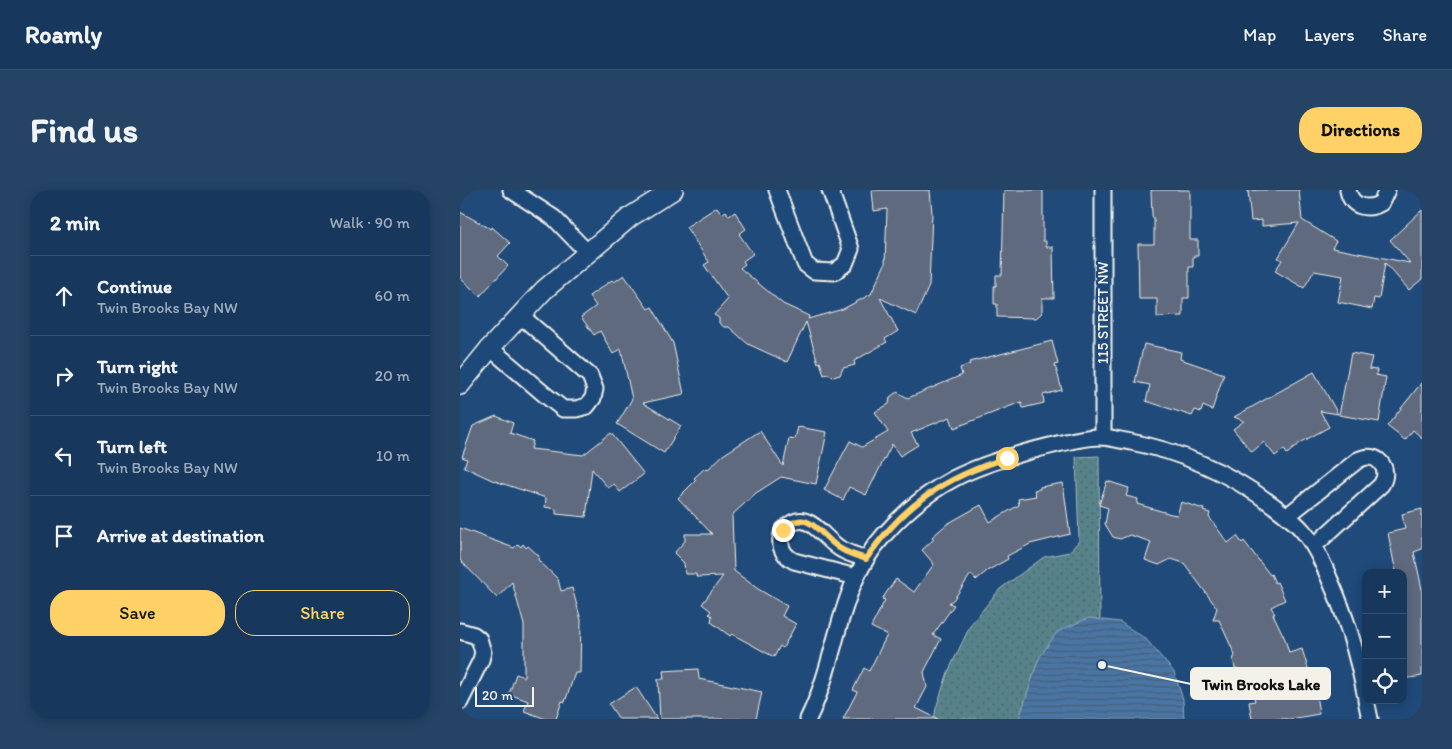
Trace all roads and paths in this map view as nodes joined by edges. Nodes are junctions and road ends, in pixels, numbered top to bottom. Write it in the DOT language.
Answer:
graph roads {
  1 [pos="511,190"];
  2 [pos="674,190"];
  3 [pos="777,190"];
  4 [pos="830,190"];
  5 [pos="1103,190"];
  6 [pos="1348,190"];
  7 [pos="1387,190"];
  8 [pos="587,252"];
  9 [pos="520,315"];
  10 [pos="490,348"];
  11 [pos="460,385"];
  12 [pos="1102,437"];
  13 [pos="1287,516"];
  14 [pos="1314,546"];
  15 [pos="866,559"];
  16 [pos="856,577"];
  17 [pos="460,631"];
  18 [pos="1362,677"];
  19 [pos="460,702"];
  20 [pos="1367,704"];
  21 [pos="808,719"];
  22 [pos="1370,719"];
  1 -- 8 [label="street"];
  2 -- 8 [label="street"];
  3 -- 4 [label="street"];
  5 -- 12 [label="street, 115 STREET NW"];
  6 -- 7 [label="street"];
  8 -- 9 [label="street"];
  9 -- 10 [label="street"];
  9 -- 10 [label="street"];
  10 -- 11 [label="street"];
  12 -- 13 [label="street"];
  12 -- 15 [label="street"];
  13 -- 14 [label="street"];
  13 -- 14 [label="street"];
  14 -- 18 [label="street"];
  15 -- 16 [label="street"];
  15 -- 16 [label="street"];
  16 -- 21 [label="street"];
  17 -- 19 [label="street"];
  20 -- 22 [label="street"];
}
